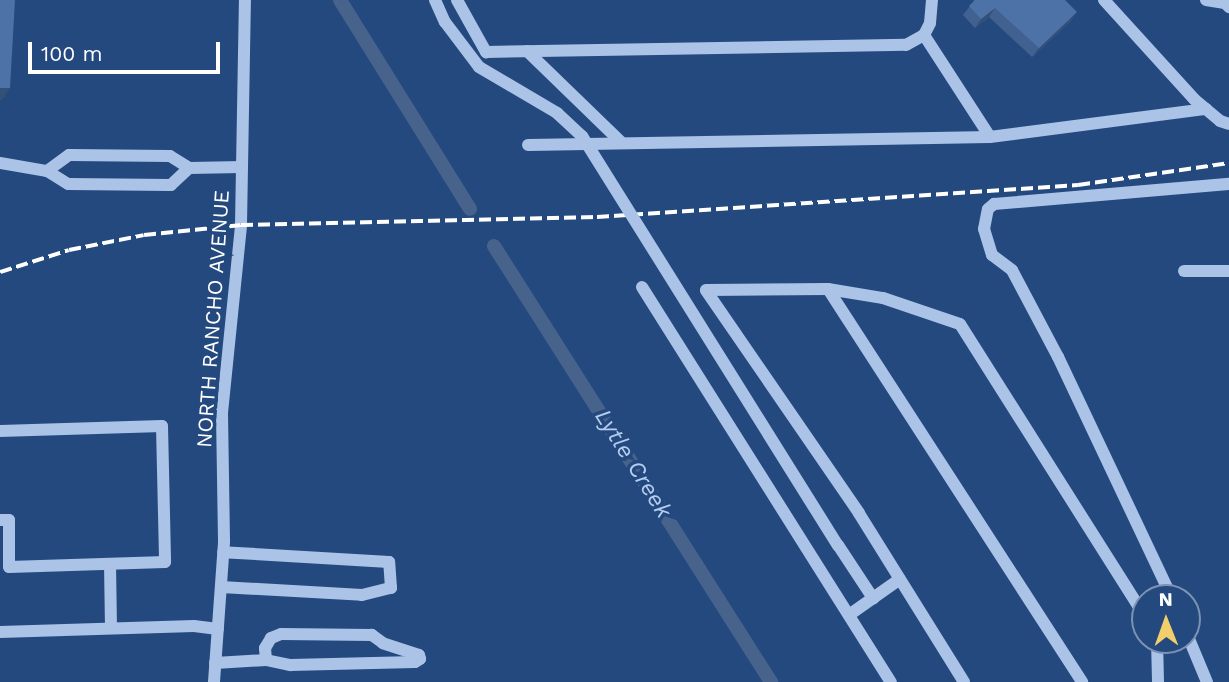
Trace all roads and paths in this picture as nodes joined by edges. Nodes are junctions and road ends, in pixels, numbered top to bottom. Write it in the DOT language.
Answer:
graph roads {
  1 [pos="245,0"];
  2 [pos="435,0"];
  3 [pos="457,0"];
  4 [pos="943,0"];
  5 [pos="1104,0"];
  6 [pos="1206,0"];
  7 [pos="932,5"];
  8 [pos="1229,7"];
  9 [pos="924,35"];
  10 [pos="527,51"];
  11 [pos="1206,109"];
  12 [pos="1229,124"];
  13 [pos="990,137"];
  14 [pos="622,143"];
  15 [pos="528,145"];
  16 [pos="2,166"];
  17 [pos="242,167"];
  18 [pos="189,168"];
  19 [pos="47,172"];
  20 [pos="1229,184"];
  21 [pos="1184,271"];
  22 [pos="1229,271"];
  23 [pos="642,287"];
  24 [pos="828,289"];
  25 [pos="0,431"];
  26 [pos="0,520"];
  27 [pos="223,552"];
  28 [pos="110,564"];
  29 [pos="900,579"];
  30 [pos="1164,584"];
  31 [pos="221,587"];
  32 [pos="1131,595"];
  33 [pos="873,598"];
  34 [pos="234,614"];
  35 [pos="219,615"];
  36 [pos="849,615"];
  37 [pos="111,628"];
  38 [pos="218,629"];
  39 [pos="0,632"];
  40 [pos="1157,654"];
  41 [pos="1195,654"];
  42 [pos="266,660"];
  43 [pos="215,663"];
  44 [pos="214,682"];
  45 [pos="891,682"];
  46 [pos="964,682"];
  47 [pos="1082,682"];
  48 [pos="1158,682"];
  49 [pos="1207,682"];
  1 -- 17 [label="street, NORTH RANCHO AVENUE"];
  2 -- 33 [label="street, bridge"];
  3 -- 10 [label="street"];
  4 -- 7 [label="street"];
  5 -- 11 [label="street"];
  6 -- 8 [label="street"];
  7 -- 9 [label="street"];
  9 -- 10 [label="street"];
  9 -- 13 [label="street"];
  10 -- 14 [label="street"];
  11 -- 12 [label="street"];
  11 -- 13 [label="street"];
  13 -- 14 [label="street"];
  14 -- 15 [label="street"];
  16 -- 19 [label="street"];
  17 -- 18 [label="street"];
  17 -- 27 [label="street, NORTH RANCHO AVENUE"];
  18 -- 19 [label="street"];
  18 -- 19 [label="street"];
  20 -- 30 [label="street"];
  21 -- 22 [label="street"];
  23 -- 36 [label="street"];
  24 -- 29 [label="street"];
  24 -- 32 [label="street"];
  24 -- 47 [label="street"];
  25 -- 28 [label="street"];
  26 -- 28 [label="street"];
  27 -- 31 [label="street, NORTH RANCHO AVENUE"];
  27 -- 31 [label="street"];
  28 -- 37 [label="street"];
  29 -- 33 [label="street"];
  29 -- 46 [label="street"];
  31 -- 35 [label="street, NORTH RANCHO AVENUE"];
  33 -- 36 [label="street"];
  34 -- 35 [label="street"];
  35 -- 38 [label="street, NORTH RANCHO AVENUE"];
  36 -- 45 [label="street"];
  37 -- 38 [label="street"];
  37 -- 39 [label="street"];
  38 -- 43 [label="street, NORTH RANCHO AVENUE"];
  40 -- 48 [label="street"];
  41 -- 49 [label="street"];
  42 -- 42 [label="street"];
  42 -- 43 [label="street"];
  43 -- 44 [label="street, NORTH RANCHO AVENUE"];
}
